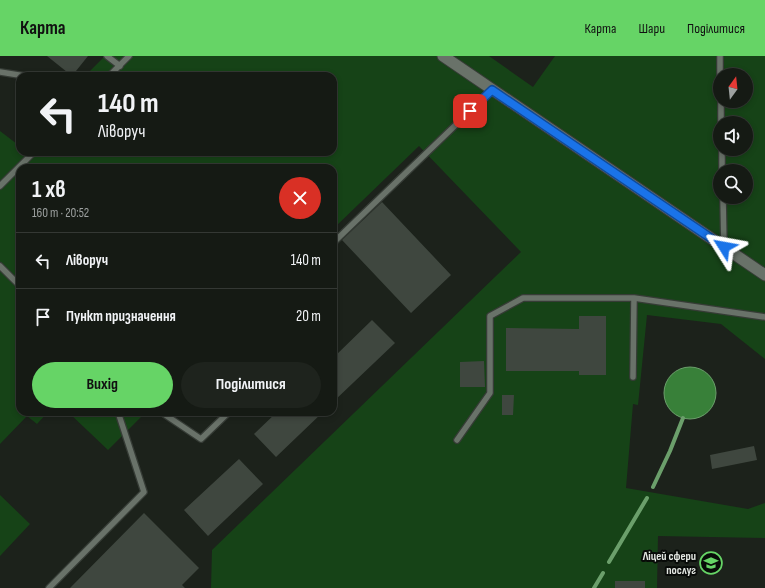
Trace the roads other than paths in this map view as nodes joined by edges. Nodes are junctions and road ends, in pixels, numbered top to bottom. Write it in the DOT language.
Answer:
graph roads {
  1 [pos="108,56"];
  2 [pos="129,56"];
  3 [pos="443,56"];
  4 [pos="720,56"];
  5 [pos="120,66"];
  6 [pos="720,68"];
  7 [pos="0,72"];
  8 [pos="113,72"];
  9 [pos="16,75"];
  10 [pos="492,90"];
  11 [pos="30,156"];
  12 [pos="22,164"];
  13 [pos="16,170"];
  14 [pos="0,186"];
  15 [pos="723,204"];
  16 [pos="337,239"];
  17 [pos="724,247"];
  18 [pos="0,266"];
  19 [pos="760,272"];
  20 [pos="765,281"];
  21 [pos="16,282"];
  22 [pos="634,298"];
  23 [pos="765,317"];
  24 [pos="633,377"];
  25 [pos="119,416"];
  26 [pos="168,416"];
  27 [pos="225,416"];
  28 [pos="457,440"];
  29 [pos="49,588"];
  1 -- 5 [label="lane"];
  2 -- 5 [label="lane"];
  3 -- 10 [label="street"];
  4 -- 6 [label="lane"];
  5 -- 8 [label="lane"];
  7 -- 9 [label="lane"];
  10 -- 16 [label="lane"];
  10 -- 17 [label="street"];
  11 -- 12 [label="lane"];
  13 -- 14 [label="lane"];
  15 -- 17 [label="lane"];
  17 -- 19 [label="street"];
  18 -- 21 [label="lane"];
  19 -- 20 [label="lane"];
  22 -- 23 [label="lane"];
  22 -- 24 [label="lane"];
  22 -- 28 [label="lane"];
  25 -- 29 [label="lane"];
  26 -- 27 [label="lane"];
}
